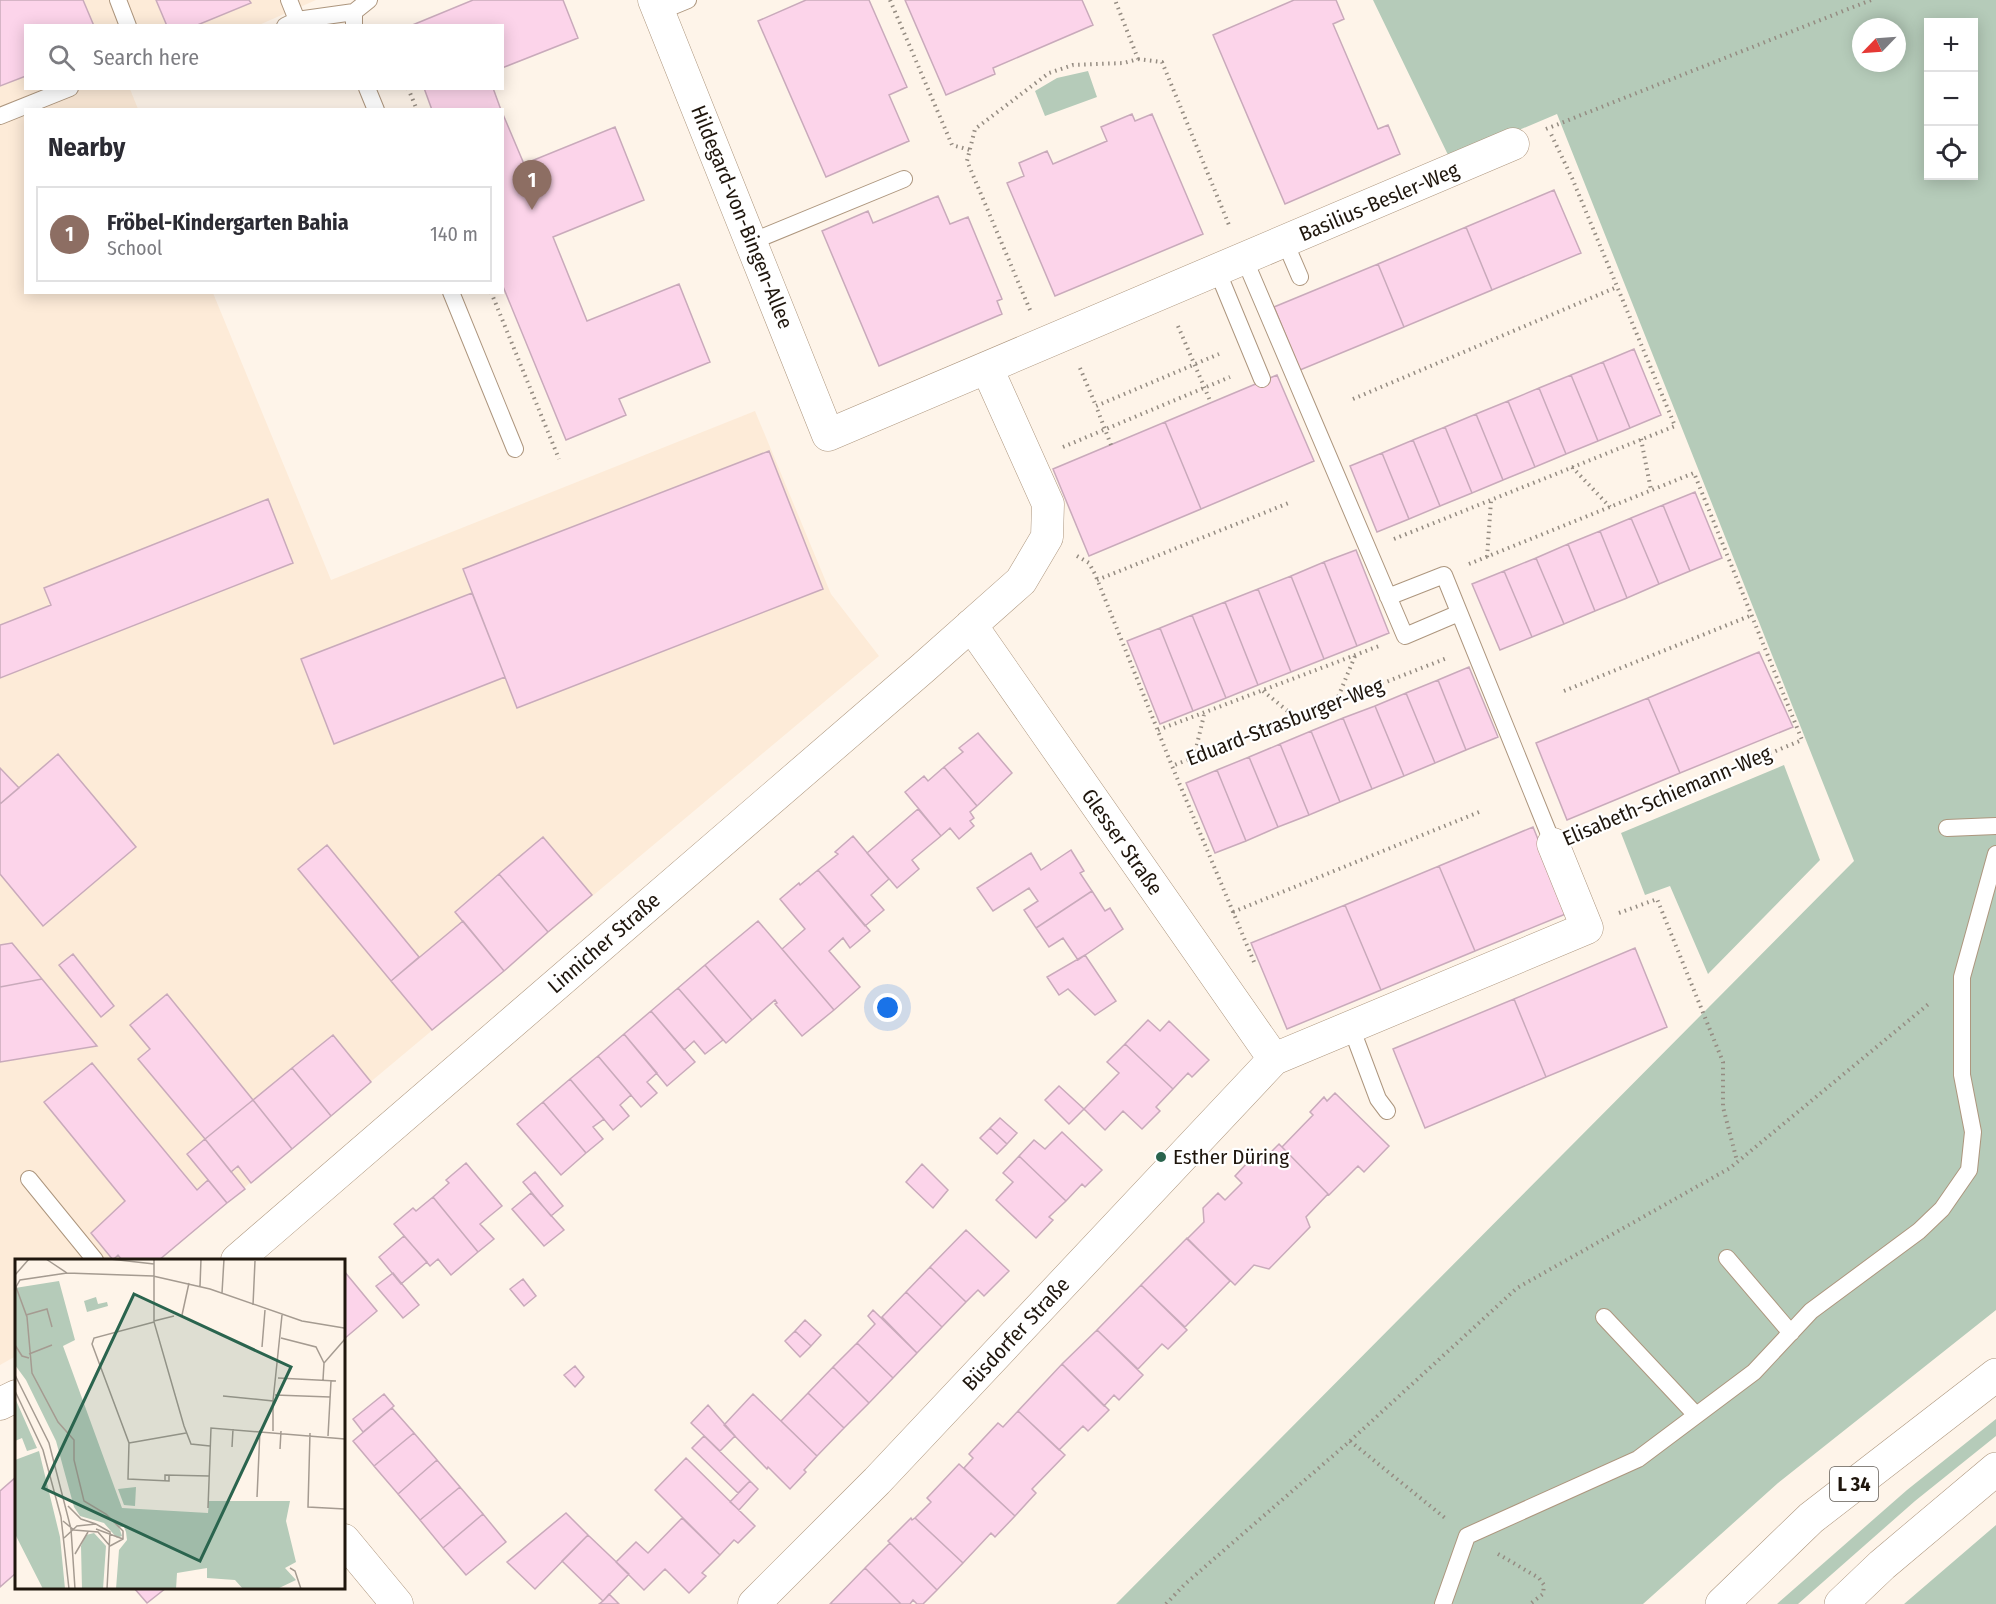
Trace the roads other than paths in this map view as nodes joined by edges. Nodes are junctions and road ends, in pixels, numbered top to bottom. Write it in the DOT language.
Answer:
graph roads {
  1 [pos="118,0"];
  2 [pos="289,0"];
  3 [pos="369,0"];
  4 [pos="688,0"];
  5 [pos="656,6"];
  6 [pos="354,19"];
  7 [pos="291,23"];
  8 [pos="127,24"];
  9 [pos="65,90"];
  10 [pos="368,90"];
  11 [pos="375,108"];
  12 [pos="0,116"];
  13 [pos="1513,144"];
  14 [pos="904,179"];
  15 [pos="751,242"];
  16 [pos="1285,242"];
  17 [pos="1231,264"];
  18 [pos="1300,277"];
  19 [pos="452,294"];
  20 [pos="987,368"];
  21 [pos="1259,373"];
  22 [pos="828,435"];
  23 [pos="515,449"];
  24 [pos="1388,597"];
  25 [pos="1459,613"];
  26 [pos="970,625"];
  27 [pos="1996,826"];
  28 [pos="1947,828"];
  29 [pos="1553,844"];
  30 [pos="1996,854"];
  31 [pos="1351,1027"];
  32 [pos="1274,1059"];
  33 [pos="1387,1111"];
  34 [pos="30,1179"];
  35 [pos="1727,1258"];
  36 [pos="94,1259"];
  37 [pos="238,1259"];
  38 [pos="1604,1317"];
  39 [pos="1791,1333"];
  40 [pos="1996,1375"];
  41 [pos="15,1396"];
  42 [pos="0,1404"];
  43 [pos="1696,1415"];
  44 [pos="1996,1469"];
  45 [pos="345,1541"];
  46 [pos="397,1604"];
  47 [pos="754,1604"];
  48 [pos="1443,1604"];
  49 [pos="1722,1604"];
  50 [pos="1841,1604"];
  1 -- 8 [label="lane"];
  2 -- 7 [label="lane"];
  3 -- 6 [label="lane"];
  4 -- 5 [label="lane"];
  5 -- 15 [label="street, Hildegard-von-Bingen-Allee"];
  6 -- 7 [label="lane"];
  9 -- 12 [label="lane"];
  10 -- 11 [label="lane"];
  13 -- 16 [label="street, Basilius-Besler-Weg"];
  14 -- 15 [label="lane"];
  15 -- 22 [label="street, Hildegard-von-Bingen-Allee"];
  16 -- 17 [label="street, Basilius-Besler-Weg"];
  16 -- 18 [label="lane"];
  17 -- 20 [label="street, Basilius-Besler-Weg"];
  17 -- 21 [label="lane"];
  17 -- 24 [label="lane"];
  19 -- 23 [label="lane"];
  20 -- 22 [label="street, Basilius-Besler-Weg"];
  20 -- 26 [label="street"];
  24 -- 25 [label="lane"];
  24 -- 25 [label="lane"];
  25 -- 29 [label="lane"];
  26 -- 32 [label="street, Glesser Straße"];
  26 -- 37 [label="street, Linnicher Straße"];
  27 -- 28 [label="lane"];
  29 -- 31 [label="street, Elisabeth-Schiemann-Weg"];
  30 -- 39 [label="lane"];
  31 -- 32 [label="street"];
  31 -- 33 [label="lane"];
  32 -- 47 [label="street, Büsdorfer Straße"];
  34 -- 36 [label="lane"];
  35 -- 39 [label="lane"];
  38 -- 43 [label="lane"];
  39 -- 43 [label="lane"];
  40 -- 49 [label="highway, L 34"];
  41 -- 42 [label="street"];
  43 -- 48 [label="lane"];
  44 -- 50 [label="highway"];
  45 -- 46 [label="street"];
}
